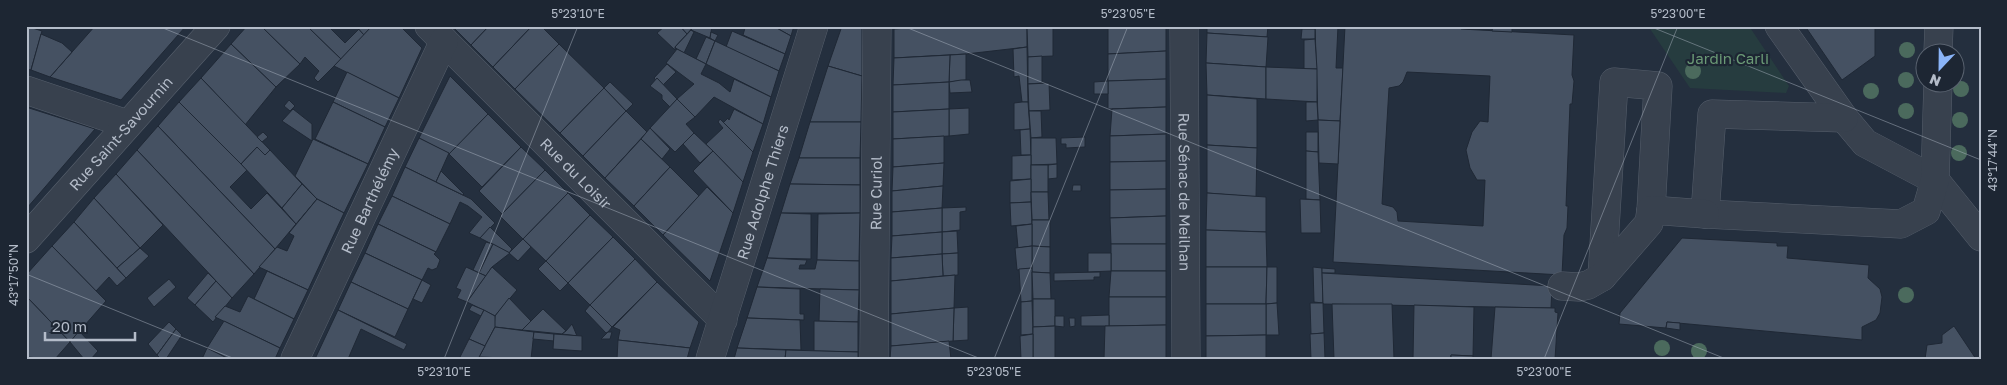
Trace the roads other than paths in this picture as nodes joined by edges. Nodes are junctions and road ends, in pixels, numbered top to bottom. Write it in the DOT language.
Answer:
graph roads {
  1 [pos="216,26"];
  2 [pos="814,26"];
  3 [pos="877,26"];
  4 [pos="1184,26"];
  5 [pos="1779,26"];
  6 [pos="1939,26"];
  7 [pos="436,34"];
  8 [pos="1938,42"];
  9 [pos="26,90"];
  10 [pos="1938,92"];
  11 [pos="1844,118"];
  12 [pos="127,124"];
  13 [pos="1935,180"];
  14 [pos="1651,210"];
  15 [pos="1705,214"];
  16 [pos="1981,238"];
  17 [pos="26,239"];
  18 [pos="1602,277"];
  19 [pos="1562,286"];
  20 [pos="723,320"];
  21 [pos="295,359"];
  22 [pos="710,359"];
  23 [pos="874,359"];
  24 [pos="1186,359"];
  1 -- 12 [label="street, Rue Saint-Savournin"];
  2 -- 20 [label="street, Rue Adolphe Thiers"];
  3 -- 23 [label="street, Rue Curiol"];
  4 -- 24 [label="street, Rue Sénac de Meilhan"];
  5 -- 11 [label="street"];
  6 -- 8 [label="street"];
  7 -- 20 [label="street, Rue du Loisir"];
  7 -- 21 [label="street, Rue Barthélémy"];
  9 -- 12 [label="street"];
  10 -- 13 [label="street"];
  11 -- 13 [label="street"];
  11 -- 15 [label="street"];
  12 -- 17 [label="street, Rue Saint-Savournin"];
  13 -- 15 [label="street"];
  13 -- 16 [label="street"];
  14 -- 15 [label="street"];
  14 -- 18 [label="street"];
  14 -- 18 [label="street"];
  18 -- 19 [label="street"];
  20 -- 22 [label="street, Rue Adolphe Thiers"];
}
